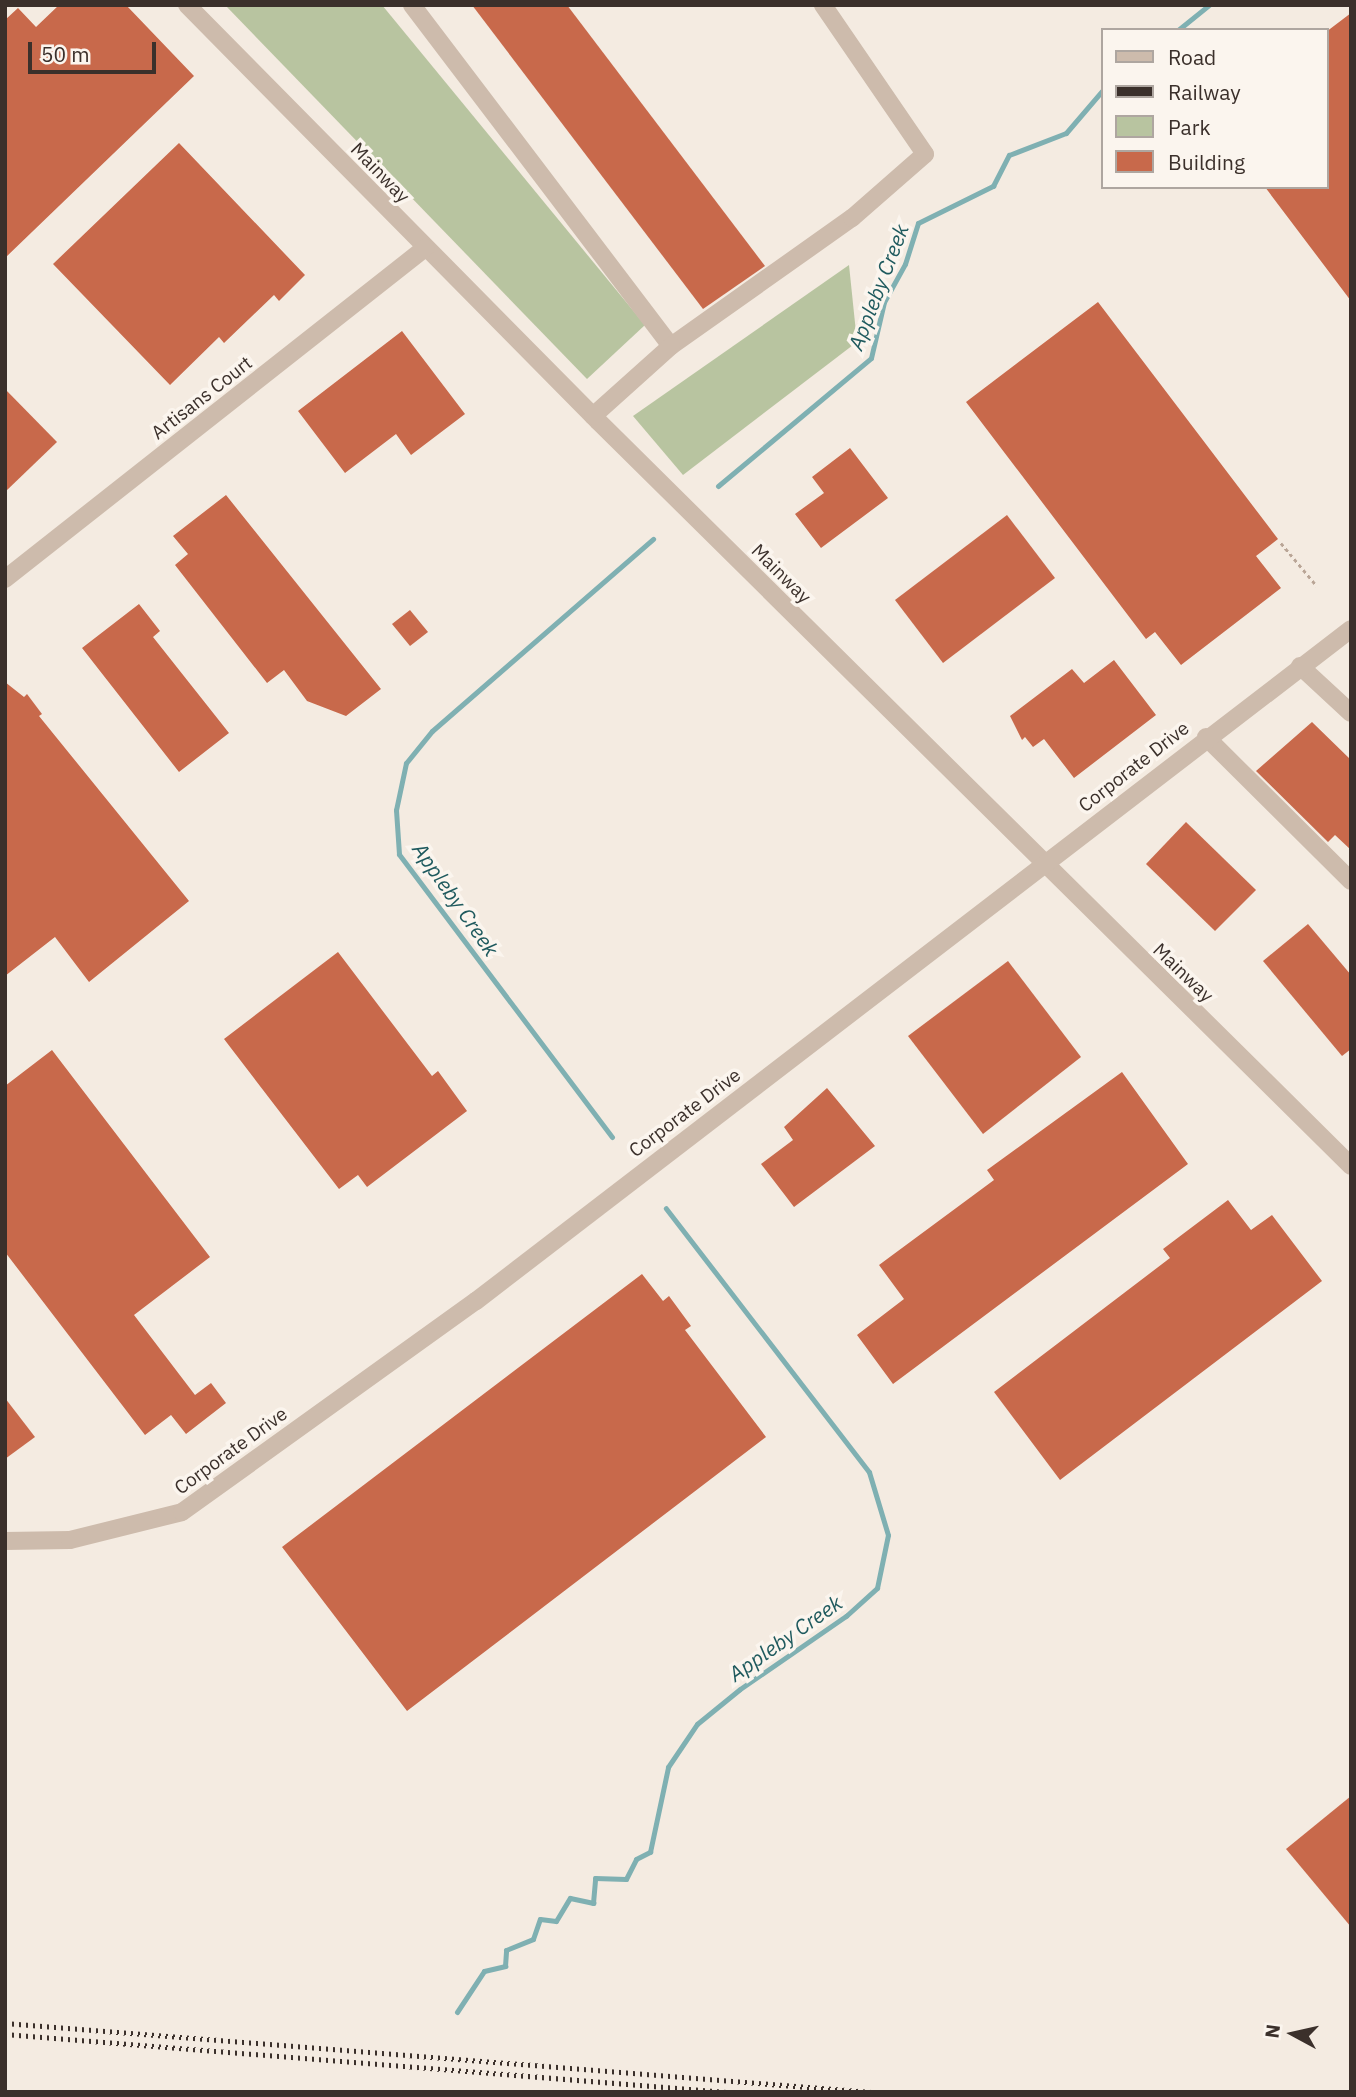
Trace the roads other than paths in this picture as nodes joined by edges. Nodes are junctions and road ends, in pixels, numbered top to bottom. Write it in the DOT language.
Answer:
graph roads {
  1 [pos="187,5"];
  2 [pos="412,5"];
  3 [pos="823,5"];
  4 [pos="425,248"];
  5 [pos="671,346"];
  6 [pos="593,416"];
  7 [pos="5,579"];
  8 [pos="1351,629"];
  9 [pos="1300,666"];
  10 [pos="1351,713"];
  11 [pos="1206,737"];
  12 [pos="1043,865"];
  13 [pos="1351,881"];
  14 [pos="1351,1166"];
  15 [pos="5,1541"];
  1 -- 4 [label="street, Mainway"];
  2 -- 5 [label="street"];
  3 -- 5 [label="street"];
  4 -- 6 [label="street, Mainway"];
  4 -- 7 [label="street, Artisans Court"];
  5 -- 6 [label="street"];
  6 -- 12 [label="street, Mainway"];
  8 -- 9 [label="street, Corporate Drive"];
  9 -- 10 [label="street"];
  9 -- 11 [label="street, Corporate Drive"];
  11 -- 12 [label="street, Corporate Drive"];
  11 -- 13 [label="street"];
  12 -- 14 [label="street, Mainway"];
  12 -- 15 [label="street, Corporate Drive"];
}
